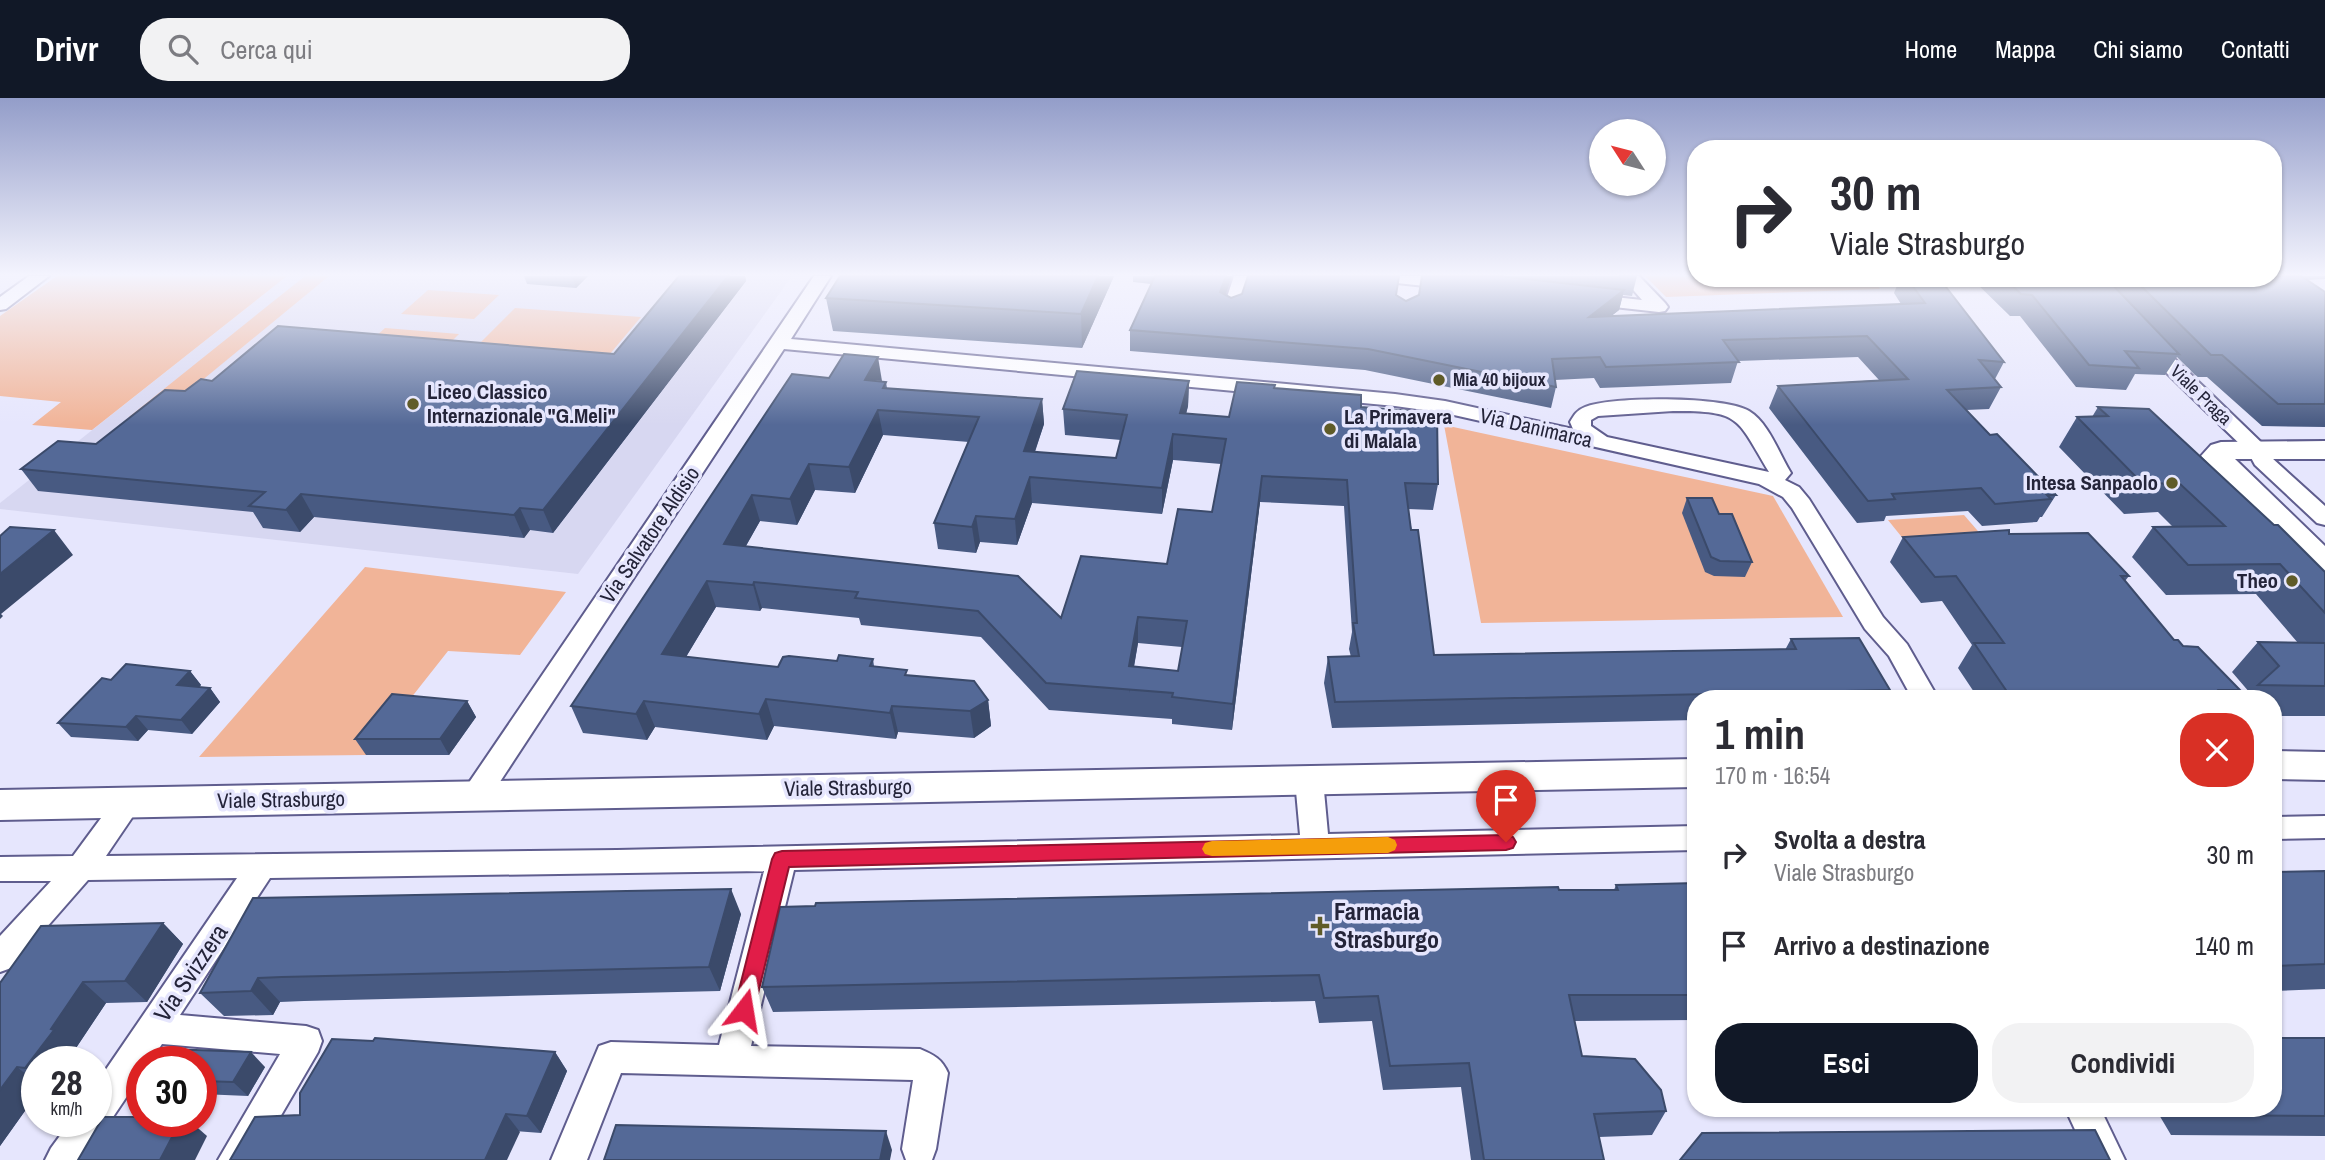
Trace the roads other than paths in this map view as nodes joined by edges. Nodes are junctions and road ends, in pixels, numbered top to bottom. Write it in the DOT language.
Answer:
graph roads {
  1 [pos="790,326"];
  2 [pos="2138,333"];
  3 [pos="778,343"];
  4 [pos="1599,442"];
  5 [pos="2258,450"];
  6 [pos="2325,450"];
  7 [pos="1766,479"];
  8 [pos="2325,518"];
  9 [pos="2325,564"];
  10 [pos="1920,690"];
  11 [pos="2282,765"];
  12 [pos="2325,766"];
  13 [pos="1687,772"];
  14 [pos="1309,780"];
  15 [pos="476,794"];
  16 [pos="128,803"];
  17 [pos="0,805"];
  18 [pos="2325,827"];
  19 [pos="2282,828"];
  20 [pos="1687,838"];
  21 [pos="1315,846"];
  22 [pos="782,859"];
  23 [pos="262,866"];
  24 [pos="81,868"];
  25 [pos="0,869"];
  26 [pos="0,958"];
  27 [pos="153,1028"];
  28 [pos="731,1061"];
  29 [pos="112,1090"];
  30 [pos="2086,1117"];
  31 [pos="80,1137"];
  32 [pos="919,1149"];
  33 [pos="62,1160"];
  34 [pos="236,1160"];
  35 [pos="569,1160"];
  36 [pos="2107,1160"];
  1 -- 3 [label="street, Via Salvatore Aldisio"];
  2 -- 5 [label="street, Viale Praga"];
  3 -- 4 [label="street, Via Danimarca"];
  3 -- 15 [label="street, Via Salvatore Aldisio"];
  4 -- 7 [label="street, Via Danimarca"];
  4 -- 7 [label="street"];
  5 -- 6 [label="street"];
  5 -- 8 [label="street, Viale Praga"];
  5 -- 9 [label="street, Viale Praga"];
  7 -- 10 [label="street, Via Danimarca"];
  11 -- 12 [label="street"];
  13 -- 14 [label="street, Viale Strasburgo"];
  14 -- 15 [label="street, Viale Strasburgo"];
  14 -- 21 [label="street"];
  15 -- 16 [label="street, Viale Strasburgo"];
  16 -- 17 [label="street, Viale Strasburgo"];
  16 -- 24 [label="street"];
  18 -- 19 [label="street"];
  20 -- 21 [label="street"];
  21 -- 22 [label="street"];
  22 -- 23 [label="street"];
  22 -- 28 [label="street"];
  23 -- 24 [label="street"];
  23 -- 27 [label="street, Via Svizzera"];
  24 -- 25 [label="street"];
  24 -- 26 [label="street"];
  27 -- 29 [label="street, Via Svizzera"];
  27 -- 34 [label="street"];
  28 -- 32 [label="street"];
  28 -- 35 [label="street"];
  30 -- 36 [label="street"];
  31 -- 33 [label="street"];
}
